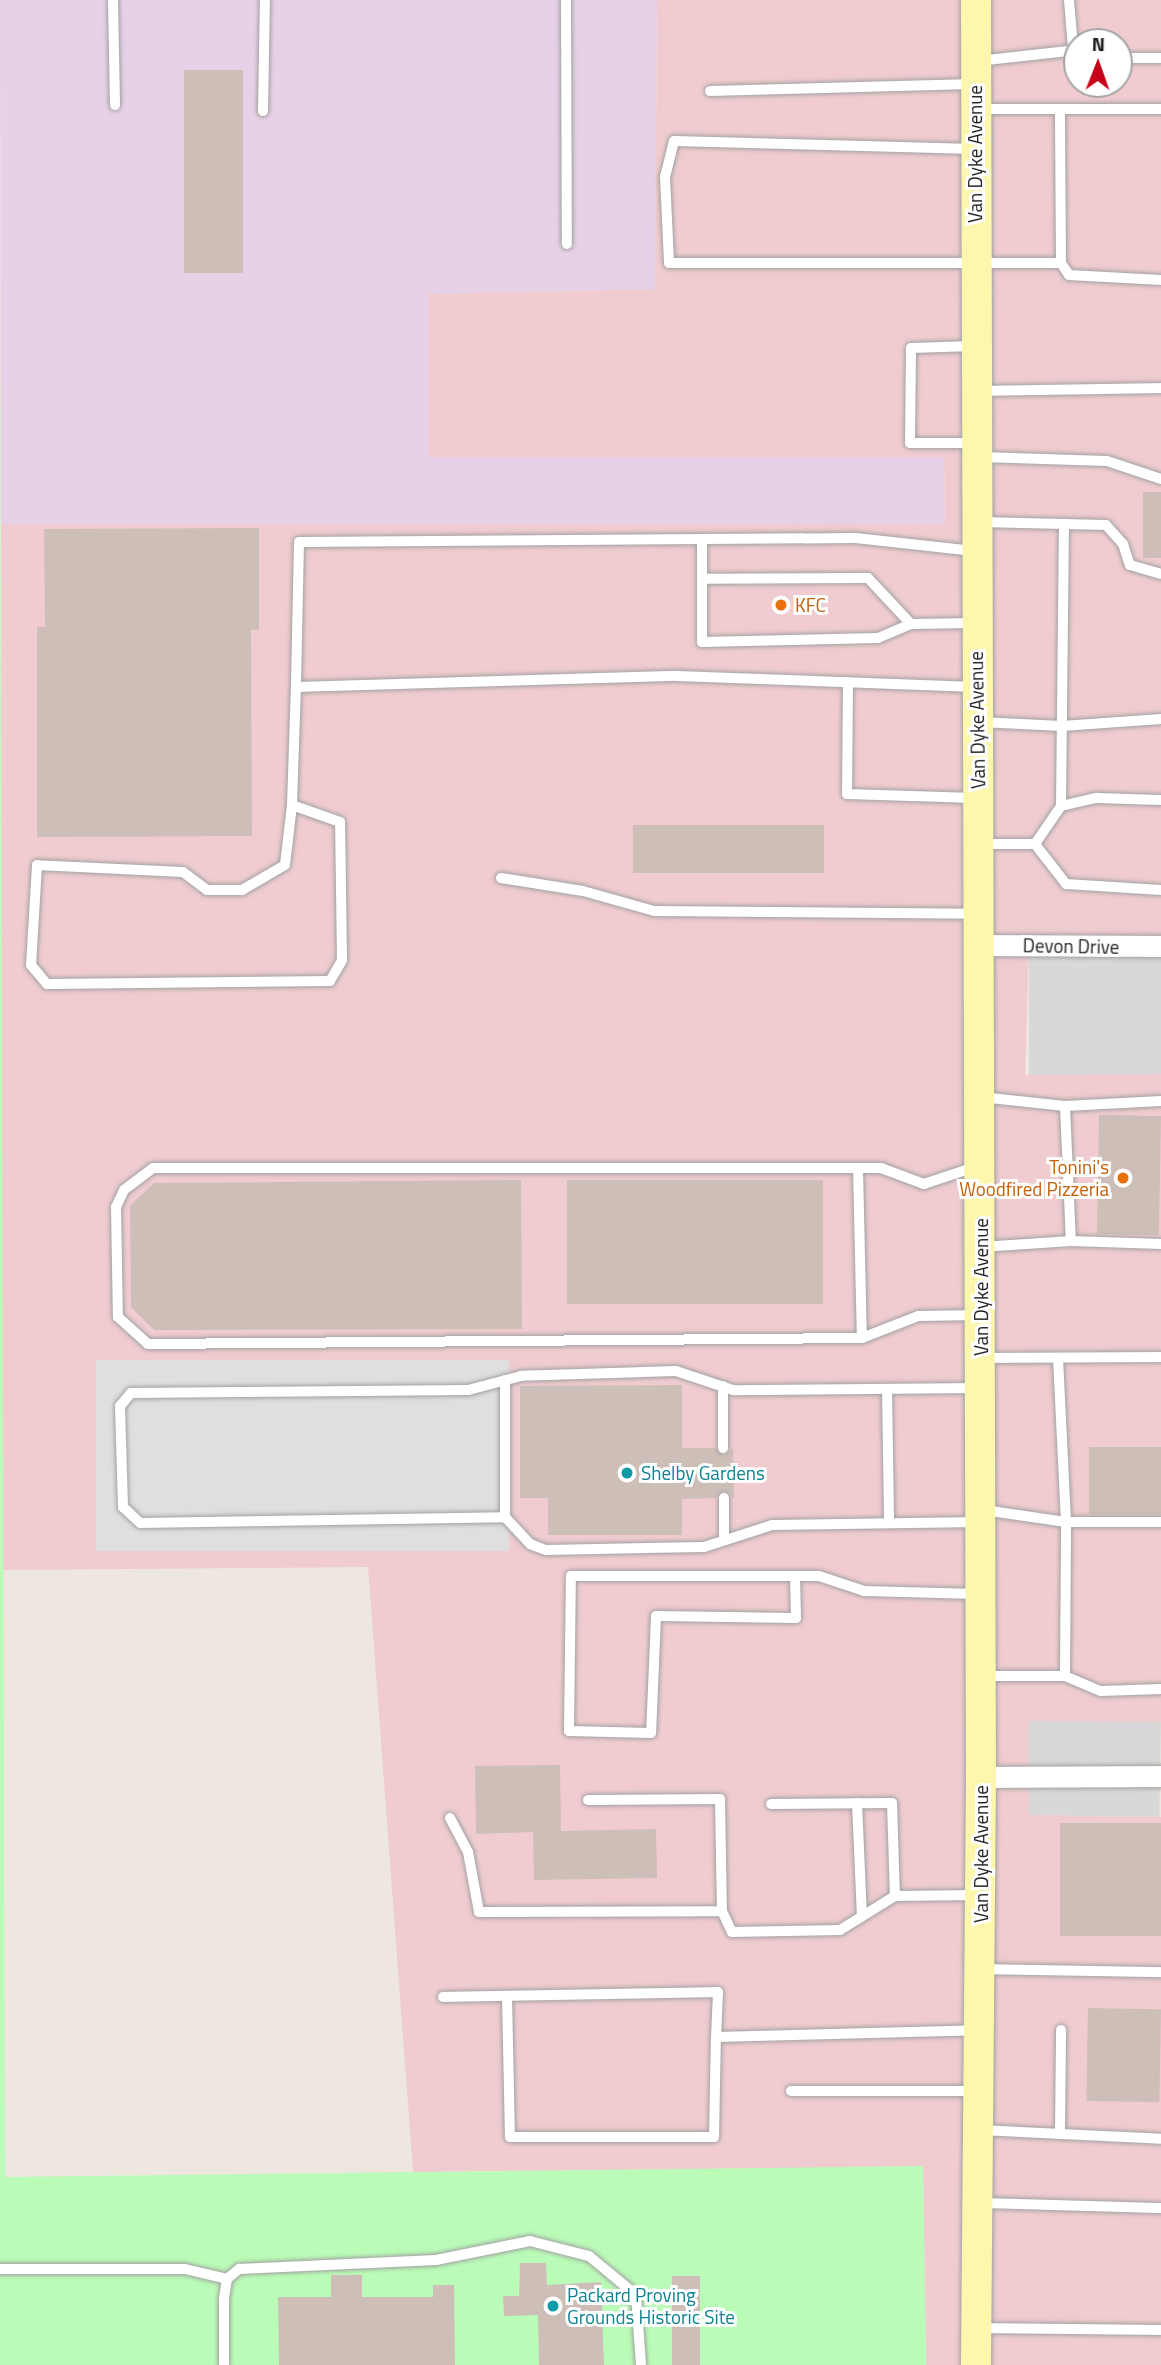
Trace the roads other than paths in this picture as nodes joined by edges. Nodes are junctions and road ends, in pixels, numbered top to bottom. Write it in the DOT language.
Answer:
graph roads {
  1 [pos="113,0"];
  2 [pos="265,0"];
  3 [pos="566,0"];
  4 [pos="976,0"];
  5 [pos="1069,0"];
  6 [pos="1072,28"];
  7 [pos="1063,52"];
  8 [pos="1133,58"];
  9 [pos="1161,58"];
  10 [pos="976,85"];
  11 [pos="710,91"];
  12 [pos="115,105"];
  13 [pos="1060,109"];
  14 [pos="1161,109"];
  15 [pos="263,111"];
  16 [pos="975,149"];
  17 [pos="567,244"];
  18 [pos="975,259"];
  19 [pos="1061,263"];
  20 [pos="1161,279"];
  21 [pos="974,346"];
  22 [pos="1161,388"];
  23 [pos="974,391"];
  24 [pos="974,450"];
  25 [pos="1161,479"];
  26 [pos="1064,524"];
  27 [pos="974,536"];
  28 [pos="702,540"];
  29 [pos="1161,574"];
  30 [pos="702,579"];
  31 [pos="975,623"];
  32 [pos="911,624"];
  33 [pos="848,682"];
  34 [pos="296,687"];
  35 [pos="976,687"];
  36 [pos="1161,719"];
  37 [pos="977,722"];
  38 [pos="1062,726"];
  39 [pos="978,798"];
  40 [pos="1161,800"];
  41 [pos="292,805"];
  42 [pos="1061,806"];
  43 [pos="979,844"];
  44 [pos="1035,844"];
  45 [pos="501,878"];
  46 [pos="1161,890"];
  47 [pos="980,914"];
  48 [pos="981,945"];
  49 [pos="1161,946"];
  50 [pos="981,1097"];
  51 [pos="1161,1101"];
  52 [pos="1065,1106"];
  53 [pos="981,1164"];
  54 [pos="858,1168"];
  55 [pos="1071,1241"];
  56 [pos="1161,1244"];
  57 [pos="981,1247"];
  58 [pos="981,1315"];
  59 [pos="862,1338"];
  60 [pos="1161,1357"];
  61 [pos="981,1358"];
  62 [pos="1058,1358"];
  63 [pos="505,1380"];
  64 [pos="723,1386"];
  65 [pos="981,1388"];
  66 [pos="887,1389"];
  67 [pos="723,1448"];
  68 [pos="723,1498"];
  69 [pos="981,1516"];
  70 [pos="505,1517"];
  71 [pos="1066,1521"];
  72 [pos="889,1522"];
  73 [pos="1161,1522"];
  74 [pos="724,1537"];
  75 [pos="795,1576"];
  76 [pos="981,1594"];
  77 [pos="981,1676"];
  78 [pos="1065,1676"];
  79 [pos="1161,1689"];
  80 [pos="1161,1776"];
  81 [pos="981,1777"];
  82 [pos="588,1800"];
  83 [pos="857,1803"];
  84 [pos="771,1804"];
  85 [pos="450,1818"];
  86 [pos="981,1895"];
  87 [pos="895,1896"];
  88 [pos="722,1911"];
  89 [pos="862,1916"];
  90 [pos="981,1969"];
  91 [pos="1161,1972"];
  92 [pos="507,1996"];
  93 [pos="443,1997"];
  94 [pos="981,2030"];
  95 [pos="1061,2030"];
  96 [pos="716,2037"];
  97 [pos="791,2091"];
  98 [pos="980,2091"];
  99 [pos="979,2130"];
  100 [pos="1060,2132"];
  101 [pos="1161,2140"];
  102 [pos="978,2203"];
  103 [pos="1161,2207"];
  104 [pos="0,2269"];
  105 [pos="227,2279"];
  106 [pos="977,2328"];
  107 [pos="1161,2330"];
  108 [pos="224,2365"];
  109 [pos="641,2365"];
  110 [pos="976,2365"];
  1 -- 12 [label="lane"];
  2 -- 15 [label="lane"];
  3 -- 17 [label="lane"];
  4 -- 10 [label="main road, Van Dyke Avenue"];
  5 -- 6 [label="lane"];
  7 -- 10 [label="lane"];
  8 -- 9 [label="lane"];
  10 -- 11 [label="lane"];
  10 -- 13 [label="lane"];
  10 -- 16 [label="main road, Van Dyke Avenue"];
  13 -- 14 [label="lane"];
  13 -- 19 [label="lane"];
  16 -- 18 [label="main road, Van Dyke Avenue"];
  16 -- 18 [label="lane"];
  18 -- 19 [label="lane"];
  18 -- 21 [label="main road, Van Dyke Avenue"];
  19 -- 20 [label="lane"];
  21 -- 23 [label="main road, Van Dyke Avenue"];
  21 -- 24 [label="lane"];
  22 -- 23 [label="lane"];
  23 -- 24 [label="main road, Van Dyke Avenue"];
  24 -- 25 [label="lane"];
  24 -- 27 [label="main road, Van Dyke Avenue"];
  26 -- 27 [label="lane"];
  26 -- 29 [label="lane"];
  26 -- 38 [label="lane"];
  27 -- 28 [label="lane"];
  27 -- 31 [label="main road, Van Dyke Avenue"];
  28 -- 30 [label="lane"];
  28 -- 34 [label="lane"];
  30 -- 32 [label="lane"];
  30 -- 32 [label="lane"];
  31 -- 32 [label="lane"];
  31 -- 35 [label="main road, Van Dyke Avenue"];
  33 -- 34 [label="lane"];
  33 -- 35 [label="lane"];
  33 -- 39 [label="lane"];
  34 -- 41 [label="lane"];
  35 -- 37 [label="main road, Van Dyke Avenue"];
  36 -- 38 [label="lane"];
  37 -- 38 [label="lane"];
  37 -- 39 [label="main road, Van Dyke Avenue"];
  38 -- 42 [label="lane"];
  39 -- 43 [label="main road, Van Dyke Avenue"];
  40 -- 42 [label="lane"];
  41 -- 41 [label="lane"];
  42 -- 44 [label="lane"];
  43 -- 44 [label="lane"];
  43 -- 47 [label="main road, Van Dyke Avenue"];
  44 -- 46 [label="lane"];
  45 -- 47 [label="lane"];
  47 -- 48 [label="main road, Van Dyke Avenue"];
  48 -- 49 [label="street, Devon Drive"];
  48 -- 50 [label="main road, Van Dyke Avenue"];
  50 -- 52 [label="lane"];
  50 -- 53 [label="main road, Van Dyke Avenue"];
  51 -- 52 [label="lane"];
  52 -- 55 [label="lane"];
  53 -- 54 [label="lane"];
  53 -- 57 [label="main road, Van Dyke Avenue"];
  54 -- 59 [label="lane"];
  54 -- 59 [label="lane"];
  55 -- 56 [label="lane"];
  55 -- 57 [label="lane"];
  57 -- 58 [label="main road, Van Dyke Avenue"];
  58 -- 59 [label="lane"];
  58 -- 61 [label="main road, Van Dyke Avenue"];
  60 -- 62 [label="lane"];
  61 -- 62 [label="lane"];
  61 -- 65 [label="main road, Van Dyke Avenue"];
  62 -- 71 [label="lane"];
  63 -- 64 [label="lane"];
  63 -- 70 [label="lane"];
  63 -- 70 [label="lane"];
  64 -- 66 [label="lane"];
  64 -- 67 [label="lane"];
  65 -- 66 [label="lane"];
  65 -- 69 [label="main road, Van Dyke Avenue"];
  66 -- 72 [label="lane"];
  68 -- 74 [label="lane"];
  69 -- 71 [label="lane"];
  69 -- 72 [label="lane"];
  69 -- 76 [label="main road, Van Dyke Avenue"];
  70 -- 74 [label="lane"];
  71 -- 73 [label="lane"];
  71 -- 78 [label="lane"];
  72 -- 74 [label="lane"];
  75 -- 75 [label="lane"];
  75 -- 76 [label="lane"];
  76 -- 77 [label="main road, Van Dyke Avenue"];
  77 -- 78 [label="lane"];
  77 -- 81 [label="main road, Van Dyke Avenue"];
  78 -- 79 [label="lane"];
  80 -- 81 [label="street"];
  81 -- 86 [label="main road, Van Dyke Avenue"];
  82 -- 88 [label="lane"];
  83 -- 84 [label="lane"];
  83 -- 87 [label="lane"];
  83 -- 89 [label="lane"];
  85 -- 88 [label="lane"];
  86 -- 87 [label="lane"];
  86 -- 90 [label="main road, Van Dyke Avenue"];
  87 -- 89 [label="lane"];
  88 -- 89 [label="lane"];
  90 -- 91 [label="lane"];
  90 -- 94 [label="main road, Van Dyke Avenue"];
  92 -- 93 [label="lane"];
  92 -- 96 [label="lane"];
  92 -- 96 [label="lane"];
  94 -- 96 [label="lane"];
  94 -- 98 [label="main road, Van Dyke Avenue"];
  95 -- 100 [label="lane"];
  97 -- 98 [label="lane"];
  98 -- 99 [label="main road, Van Dyke Avenue"];
  99 -- 100 [label="lane"];
  99 -- 102 [label="main road, Van Dyke Avenue"];
  100 -- 101 [label="lane"];
  102 -- 103 [label="lane"];
  102 -- 106 [label="main road, Van Dyke Avenue"];
  104 -- 105 [label="lane"];
  105 -- 108 [label="lane"];
  105 -- 109 [label="lane"];
  106 -- 107 [label="lane"];
  106 -- 110 [label="main road, Van Dyke Avenue"];
}
